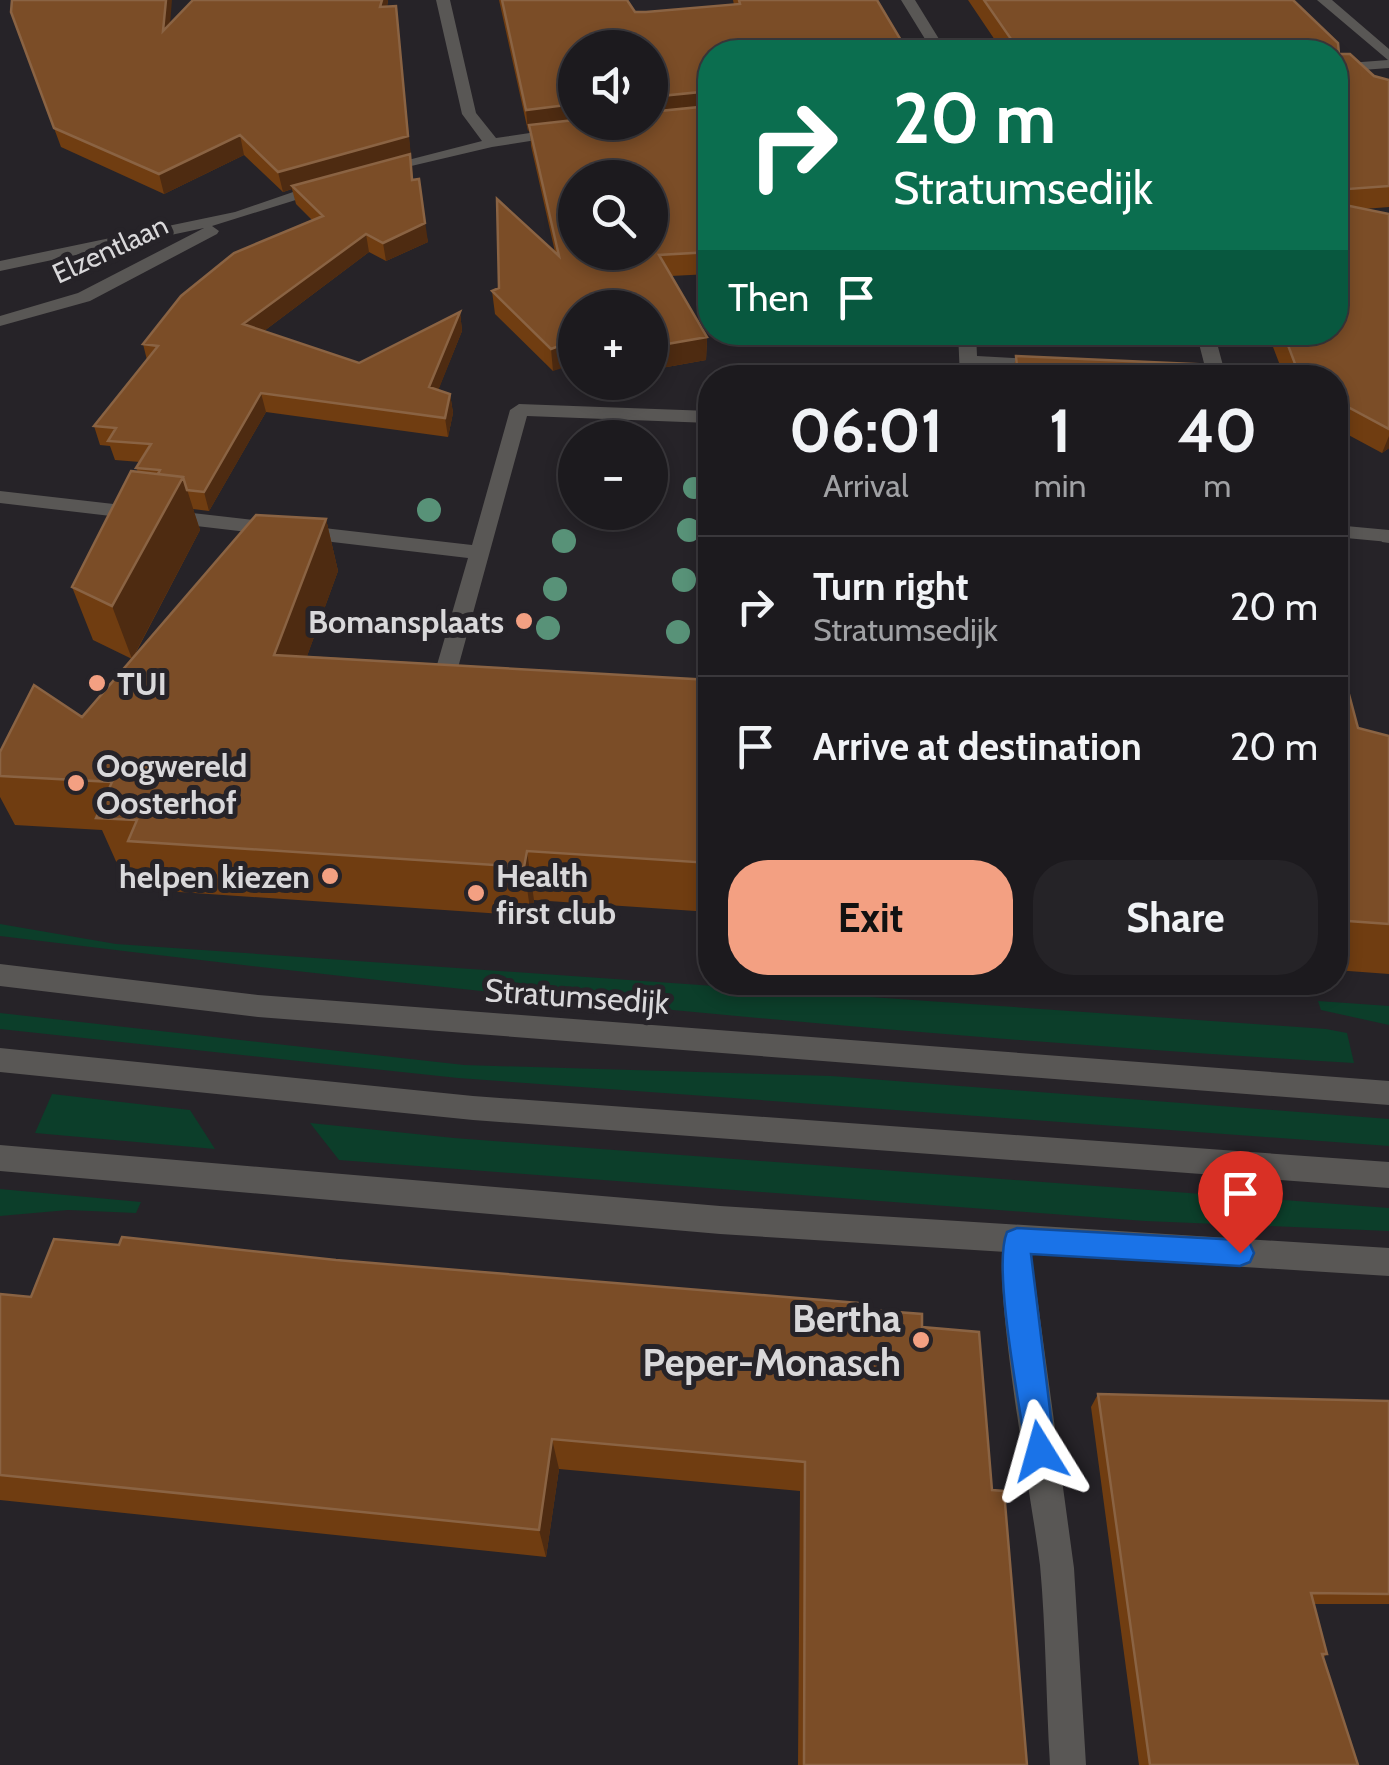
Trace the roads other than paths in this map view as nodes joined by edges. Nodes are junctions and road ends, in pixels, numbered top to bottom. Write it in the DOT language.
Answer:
graph roads {
  1 [pos="443,0"];
  2 [pos="908,0"];
  3 [pos="1324,0"];
  4 [pos="933,40"];
  5 [pos="1389,56"];
  6 [pos="1389,64"];
  7 [pos="1348,67"];
  8 [pos="558,133"];
  9 [pos="492,143"];
  10 [pos="238,216"];
  11 [pos="0,266"];
  12 [pos="0,321"];
  13 [pos="698,417"];
  14 [pos="0,497"];
  15 [pos="1348,532"];
  16 [pos="1389,536"];
  17 [pos="480,553"];
  18 [pos="482,684"];
  19 [pos="0,975"];
  20 [pos="0,1060"];
  21 [pos="1389,1094"];
  22 [pos="0,1158"];
  23 [pos="1389,1175"];
  24 [pos="1017,1240"];
  25 [pos="1389,1262"];
  26 [pos="1068,1765"];
  1 -- 9 [label="street"];
  2 -- 4 [label="street"];
  3 -- 5 [label="street"];
  6 -- 7 [label="street"];
  8 -- 9 [label="street, Elzentlaan"];
  9 -- 10 [label="street, Elzentlaan"];
  10 -- 11 [label="street, Elzentlaan"];
  10 -- 12 [label="street, Elzentlaan"];
  13 -- 17 [label="street"];
  14 -- 17 [label="street"];
  15 -- 16 [label="street"];
  17 -- 18 [label="street"];
  19 -- 21 [label="street, Stratumsedijk"];
  20 -- 23 [label="street"];
  22 -- 24 [label="street"];
  24 -- 25 [label="street"];
  24 -- 26 [label="street"];
}
